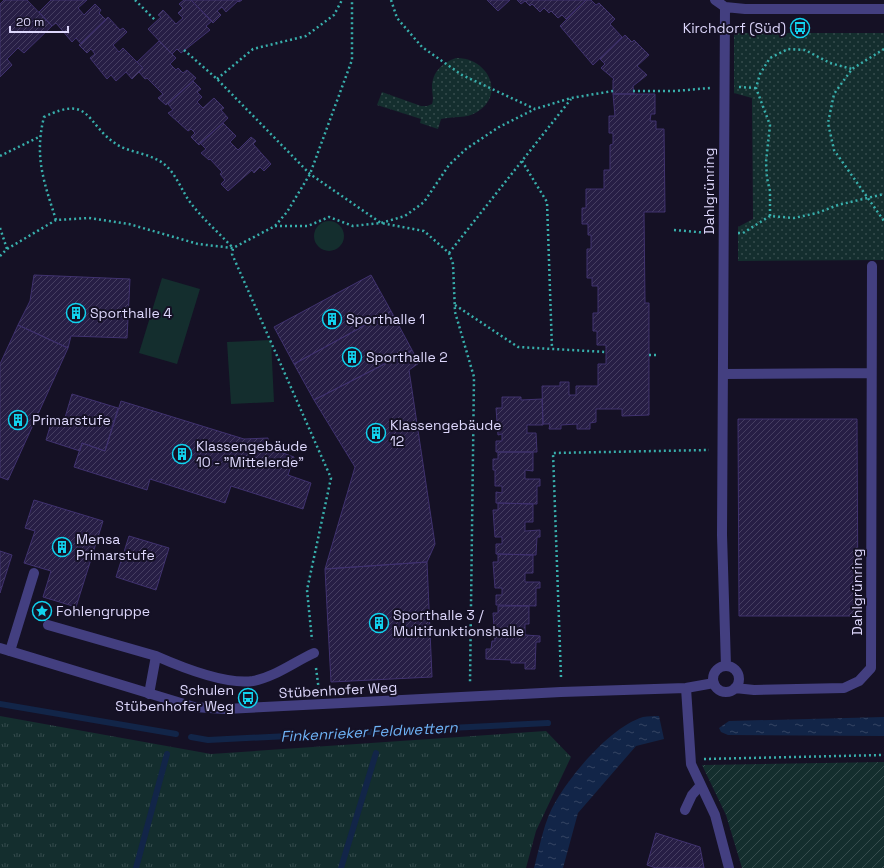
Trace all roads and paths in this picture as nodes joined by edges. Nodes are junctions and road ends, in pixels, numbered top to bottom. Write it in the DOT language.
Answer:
graph roads {
  1 [pos="135,0"];
  2 [pos="342,0"];
  3 [pos="352,0"];
  4 [pos="391,0"];
  5 [pos="715,0"];
  6 [pos="725,7"];
  7 [pos="884,9"];
  8 [pos="156,21"];
  9 [pos="884,49"];
  10 [pos="184,50"];
  11 [pos="852,69"];
  12 [pos="217,79"];
  13 [pos="613,91"];
  14 [pos="634,91"];
  15 [pos="674,91"];
  16 [pos="571,98"];
  17 [pos="535,109"];
  18 [pos="39,137"];
  19 [pos="0,156"];
  20 [pos="522,161"];
  21 [pos="310,174"];
  22 [pos="884,194"];
  23 [pos="867,199"];
  24 [pos="770,216"];
  25 [pos="56,220"];
  26 [pos="884,221"];
  27 [pos="381,223"];
  28 [pos="275,226"];
  29 [pos="0,228"];
  30 [pos="674,230"];
  31 [pos="723,234"];
  32 [pos="233,248"];
  33 [pos="7,249"];
  34 [pos="449,253"];
  35 [pos="0,256"];
  36 [pos="872,266"];
  37 [pos="455,305"];
  38 [pos="552,349"];
  39 [pos="606,352"];
  40 [pos="649,355"];
  41 [pos="658,355"];
  42 [pos="871,373"];
  43 [pos="723,374"];
  44 [pos="724,449"];
  45 [pos="34,573"];
  46 [pos="48,625"];
  47 [pos="0,648"];
  48 [pos="10,651"];
  49 [pos="314,653"];
  50 [pos="156,656"];
  51 [pos="726,666"];
  52 [pos="714,683"];
  53 [pos="686,688"];
  54 [pos="735,688"];
  55 [pos="561,692"];
  56 [pos="149,694"];
  57 [pos="470,697"];
  58 [pos="320,705"];
  59 [pos="884,755"];
  60 [pos="690,759"];
  61 [pos="700,786"];
  62 [pos="685,810"];
  63 [pos="729,868"];
  1 -- 8 [label="path"];
  2 -- 12 [label="path"];
  3 -- 21 [label="path"];
  4 -- 17 [label="path"];
  5 -- 6 [label="street"];
  6 -- 7 [label="street"];
  6 -- 31 [label="street, Dahlgrünring"];
  9 -- 11 [label="path"];
  10 -- 12 [label="path"];
  11 -- 23 [label="path"];
  11 -- 24 [label="path"];
  12 -- 21 [label="path"];
  13 -- 16 [label="path"];
  14 -- 15 [label="path"];
  16 -- 17 [label="path"];
  16 -- 20 [label="path"];
  17 -- 27 [label="path"];
  18 -- 19 [label="path"];
  18 -- 25 [label="path"];
  18 -- 32 [label="path"];
  20 -- 34 [label="path"];
  20 -- 38 [label="path"];
  21 -- 27 [label="path"];
  21 -- 28 [label="path"];
  22 -- 23 [label="path"];
  23 -- 24 [label="path"];
  23 -- 26 [label="path"];
  24 -- 31 [label="path"];
  25 -- 32 [label="path"];
  25 -- 33 [label="path"];
  27 -- 28 [label="path"];
  27 -- 34 [label="path"];
  28 -- 32 [label="path"];
  29 -- 33 [label="path"];
  30 -- 31 [label="path"];
  31 -- 43 [label="street, Dahlgrünring"];
  32 -- 49 [label="path"];
  33 -- 35 [label="path"];
  34 -- 37 [label="path"];
  36 -- 42 [label="street, Dahlgrünring"];
  37 -- 38 [label="path"];
  37 -- 57 [label="path"];
  38 -- 39 [label="path"];
  40 -- 41 [label="path"];
  42 -- 43 [label="street"];
  42 -- 54 [label="street, Dahlgrünring"];
  43 -- 44 [label="street, Dahlgrünring"];
  44 -- 51 [label="street, Dahlgrünring"];
  44 -- 55 [label="path"];
  45 -- 48 [label="street"];
  46 -- 50 [label="street"];
  47 -- 48 [label="street, Stübenhofer Weg"];
  48 -- 56 [label="street, Stübenhofer Weg"];
  49 -- 50 [label="street"];
  49 -- 58 [label="path"];
  50 -- 56 [label="street"];
  51 -- 52 [label="street"];
  51 -- 54 [label="street"];
  52 -- 53 [label="street, Stübenhofer Weg"];
  52 -- 54 [label="street"];
  53 -- 55 [label="street, Stübenhofer Weg"];
  53 -- 60 [label="street"];
  55 -- 57 [label="street, Stübenhofer Weg"];
  56 -- 58 [label="street, Stübenhofer Weg"];
  57 -- 58 [label="street, Stübenhofer Weg"];
  59 -- 60 [label="path"];
  60 -- 61 [label="street"];
  61 -- 62 [label="street"];
  61 -- 63 [label="street"];
}
